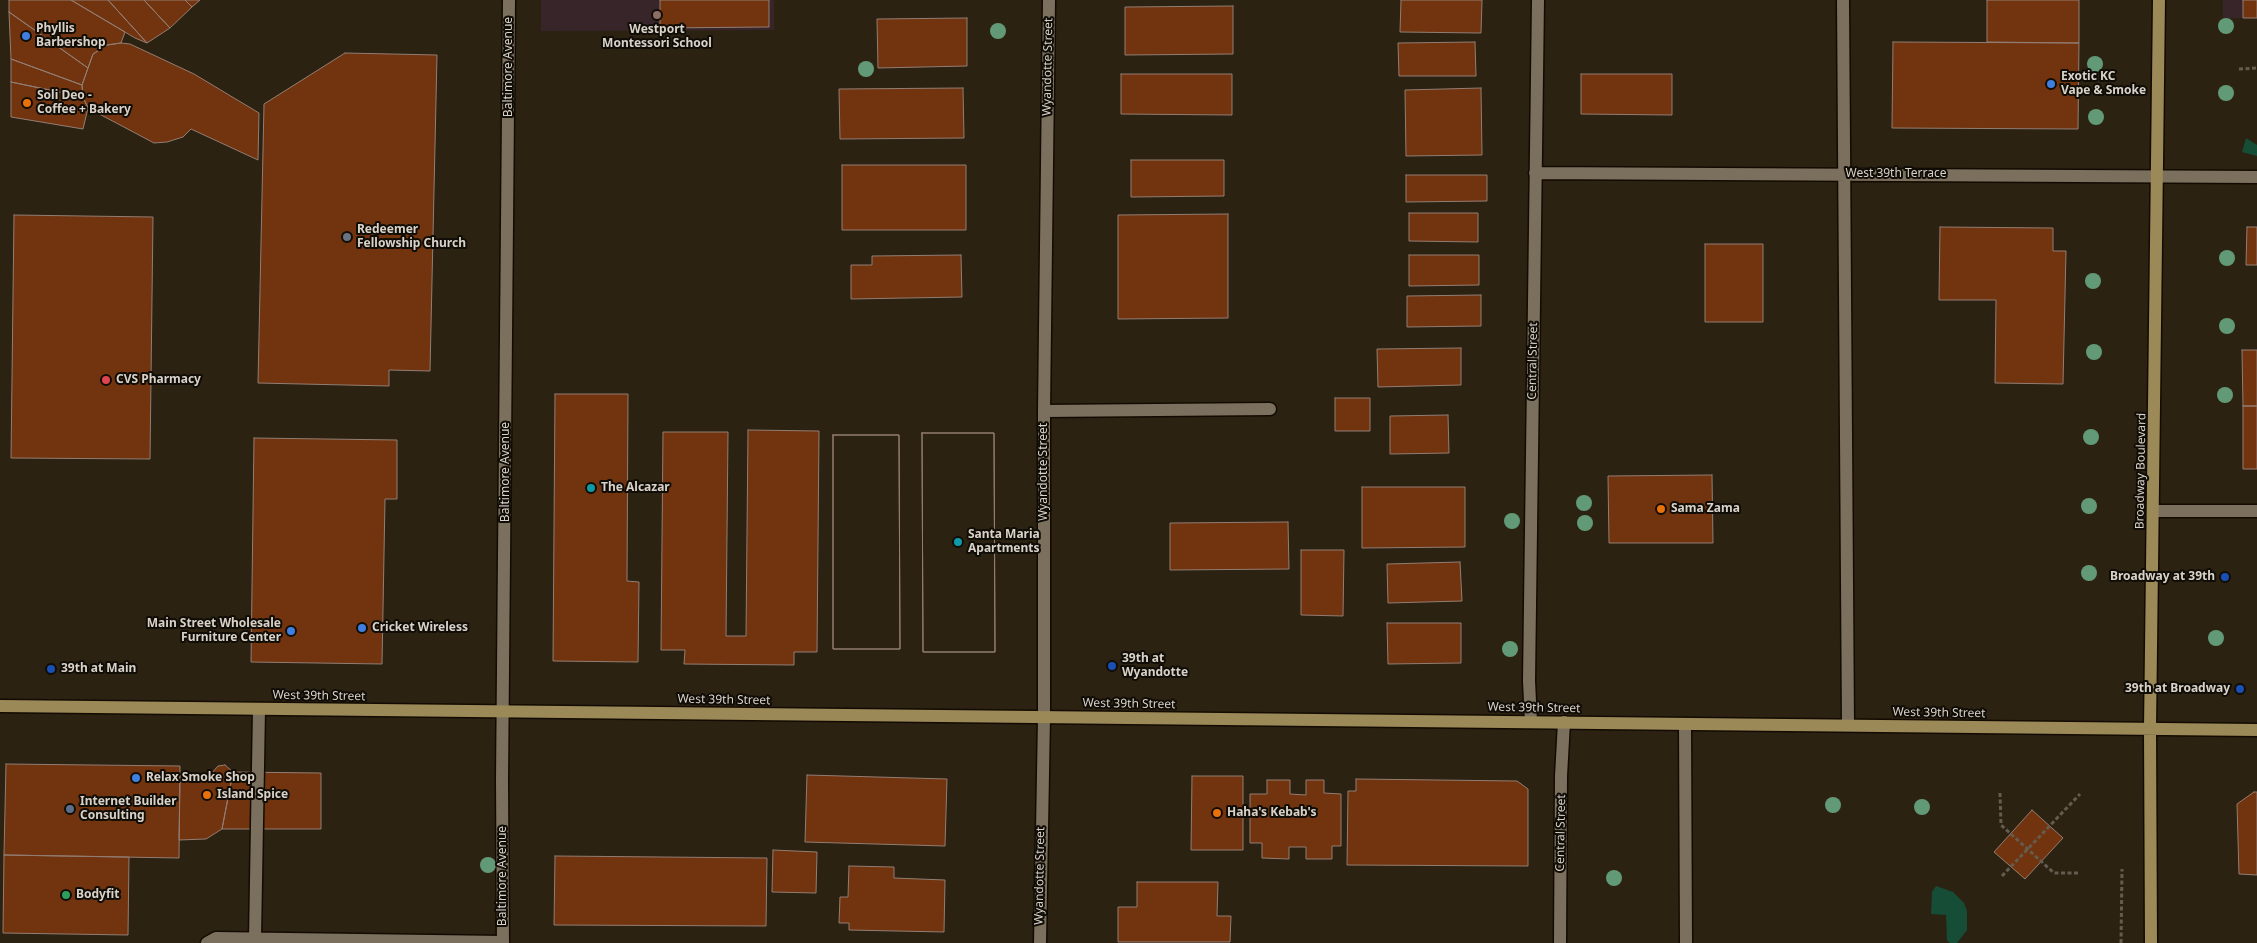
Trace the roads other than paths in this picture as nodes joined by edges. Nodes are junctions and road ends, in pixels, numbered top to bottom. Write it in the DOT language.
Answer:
graph roads {
  1 [pos="509,0"];
  2 [pos="1049,0"];
  3 [pos="1538,0"];
  4 [pos="1843,0"];
  5 [pos="2159,0"];
  6 [pos="1535,173"];
  7 [pos="1845,174"];
  8 [pos="2157,176"];
  9 [pos="2257,177"];
  10 [pos="1270,409"];
  11 [pos="1044,411"];
  12 [pos="2155,511"];
  13 [pos="2257,511"];
  14 [pos="0,706"];
  15 [pos="259,709"];
  16 [pos="504,712"];
  17 [pos="1044,717"];
  18 [pos="1531,722"];
  19 [pos="1564,722"];
  20 [pos="1685,724"];
  21 [pos="1848,725"];
  22 [pos="2150,729"];
  23 [pos="2257,730"];
  24 [pos="255,938"];
  25 [pos="503,942"];
  26 [pos="207,943"];
  27 [pos="1040,943"];
  28 [pos="1560,943"];
  29 [pos="1686,943"];
  30 [pos="2151,943"];
  1 -- 16 [label="street, Baltimore Avenue"];
  2 -- 11 [label="street, Wyandotte Street"];
  3 -- 6 [label="street, Central Street"];
  4 -- 7 [label="street"];
  5 -- 8 [label="main road, Broadway Boulevard"];
  6 -- 7 [label="street, West 39th Terrace"];
  6 -- 18 [label="street, Central Street"];
  7 -- 8 [label="street, West 39th Terrace"];
  7 -- 21 [label="street"];
  8 -- 9 [label="street, West 39th Terrace"];
  8 -- 12 [label="main road, Broadway Boulevard"];
  10 -- 11 [label="street"];
  11 -- 17 [label="street, Wyandotte Street"];
  12 -- 13 [label="street"];
  12 -- 22 [label="main road, Broadway Boulevard"];
  14 -- 15 [label="main road, West 39th Street"];
  15 -- 16 [label="main road, West 39th Street"];
  15 -- 24 [label="street"];
  16 -- 17 [label="main road, West 39th Street"];
  16 -- 25 [label="street, Baltimore Avenue"];
  17 -- 18 [label="main road, West 39th Street"];
  17 -- 27 [label="street, Wyandotte Street"];
  18 -- 19 [label="main road, West 39th Street"];
  19 -- 20 [label="main road, West 39th Street"];
  19 -- 28 [label="street, Central Street"];
  20 -- 21 [label="main road, West 39th Street"];
  20 -- 29 [label="street"];
  21 -- 22 [label="main road, West 39th Street"];
  22 -- 23 [label="main road, West 39th Street"];
  22 -- 30 [label="main road, Broadway Boulevard"];
  24 -- 25 [label="street"];
  24 -- 26 [label="street"];
}
